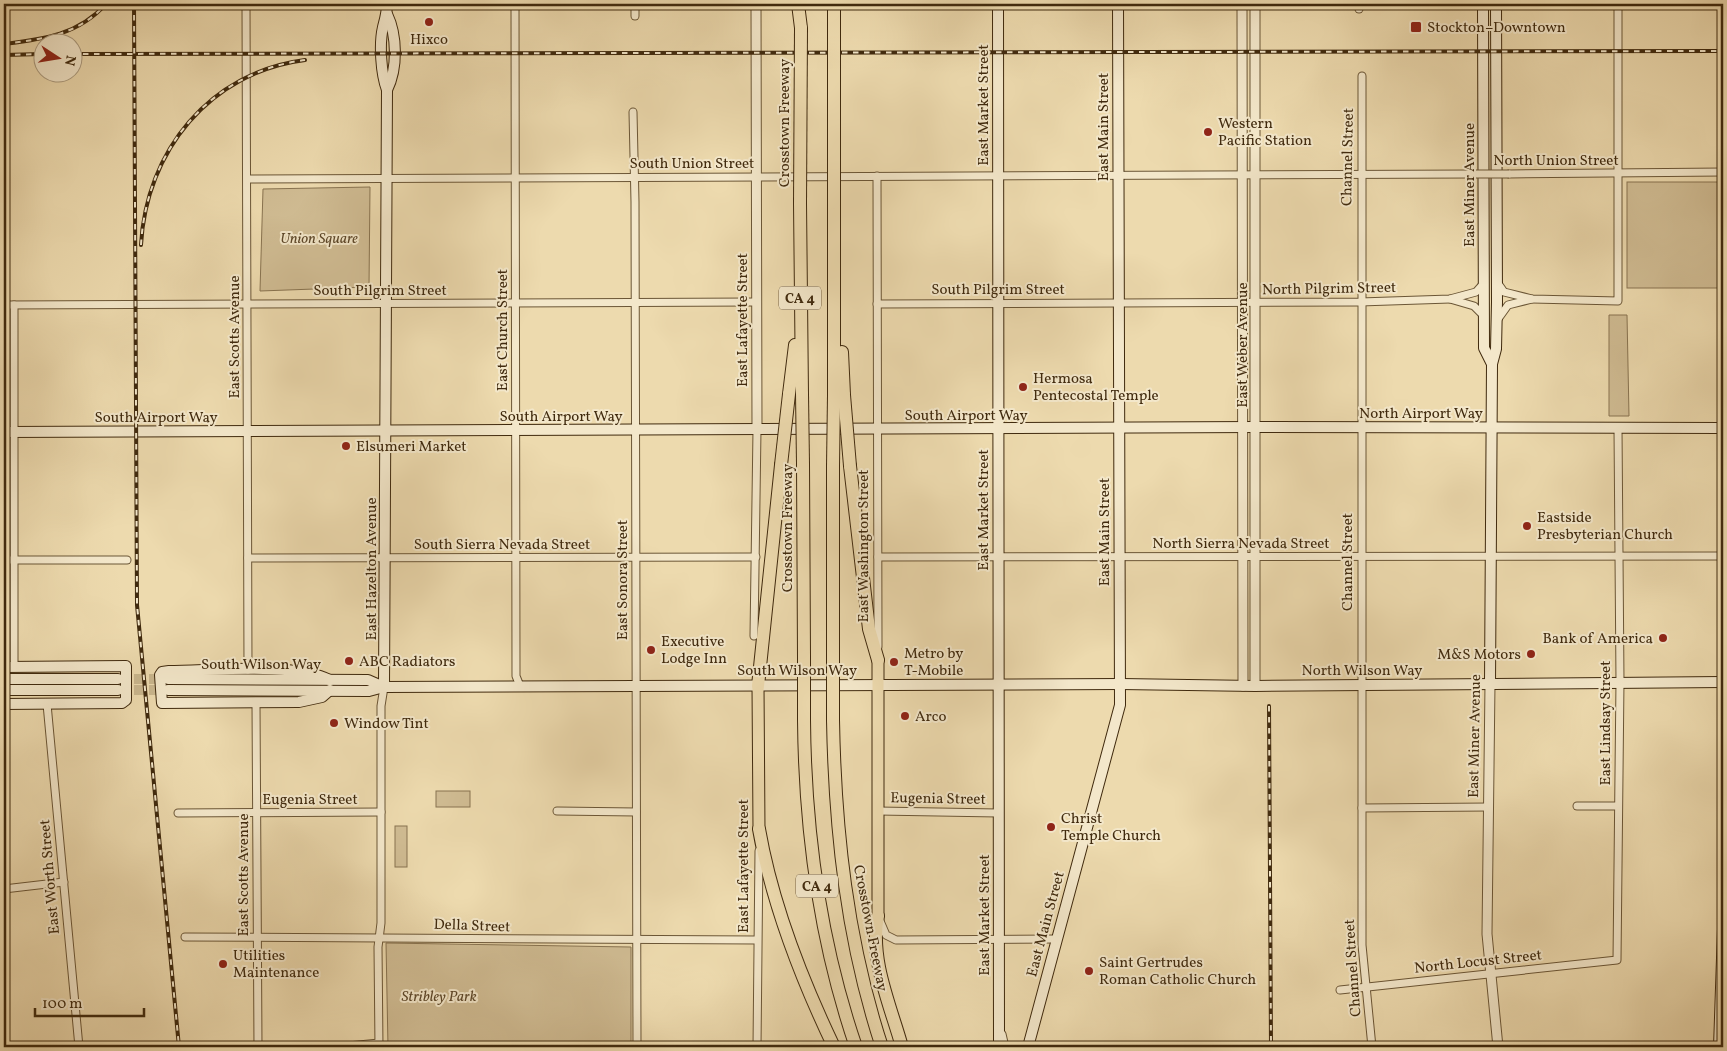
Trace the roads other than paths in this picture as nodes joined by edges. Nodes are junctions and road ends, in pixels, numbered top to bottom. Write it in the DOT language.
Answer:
graph roads {
  1 [pos="246,4"];
  2 [pos="515,4"];
  3 [pos="635,4"];
  4 [pos="756,4"];
  5 [pos="799,4"];
  6 [pos="834,4"];
  7 [pos="841,4"];
  8 [pos="998,4"];
  9 [pos="1118,4"];
  10 [pos="1242,4"];
  11 [pos="1255,4"];
  12 [pos="1483,4"];
  13 [pos="1496,4"];
  14 [pos="1618,4"];
  15 [pos="388,9"];
  16 [pos="635,16"];
  17 [pos="835,60"];
  18 [pos="1362,76"];
  19 [pos="633,112"];
  20 [pos="1723,172"];
  21 [pos="1618,173"];
  22 [pos="1361,174"];
  23 [pos="998,175"];
  24 [pos="1118,175"];
  25 [pos="1242,175"];
  26 [pos="1256,175"];
  27 [pos="516,176"];
  28 [pos="635,176"];
  29 [pos="877,176"];
  30 [pos="757,177"];
  31 [pos="386,178"];
  32 [pos="248,179"];
  33 [pos="1484,281"];
  34 [pos="1497,282"];
  35 [pos="800,297"];
  36 [pos="1450,299"];
  37 [pos="1532,299"];
  38 [pos="756,302"];
  39 [pos="998,302"];
  40 [pos="1119,302"];
  41 [pos="1242,302"];
  42 [pos="1256,302"];
  43 [pos="1360,302"];
  44 [pos="635,303"];
  45 [pos="248,304"];
  46 [pos="386,304"];
  47 [pos="516,304"];
  48 [pos="877,304"];
  49 [pos="4,305"];
  50 [pos="14,305"];
  51 [pos="1485,317"];
  52 [pos="1497,321"];
  53 [pos="1492,364"];
  54 [pos="839,394"];
  55 [pos="1256,427"];
  56 [pos="1241,428"];
  57 [pos="1361,428"];
  58 [pos="1618,428"];
  59 [pos="1723,428"];
  60 [pos="1491,429"];
  61 [pos="757,430"];
  62 [pos="877,430"];
  63 [pos="998,430"];
  64 [pos="1119,430"];
  65 [pos="516,431"];
  66 [pos="636,431"];
  67 [pos="9,432"];
  68 [pos="248,432"];
  69 [pos="386,432"];
  70 [pos="1618,556"];
  71 [pos="1723,556"];
  72 [pos="636,557"];
  73 [pos="756,557"];
  74 [pos="878,557"];
  75 [pos="998,557"];
  76 [pos="1119,557"];
  77 [pos="1361,557"];
  78 [pos="1490,557"];
  79 [pos="248,558"];
  80 [pos="386,558"];
  81 [pos="516,558"];
  82 [pos="1242,558"];
  83 [pos="1256,558"];
  84 [pos="4,560"];
  85 [pos="14,560"];
  86 [pos="127,560"];
  87 [pos="754,636"];
  88 [pos="878,660"];
  89 [pos="9,667"];
  90 [pos="248,670"];
  91 [pos="4,679"];
  92 [pos="1620,681"];
  93 [pos="1723,682"];
  94 [pos="168,684"];
  95 [pos="1121,684"];
  96 [pos="1362,684"];
  97 [pos="1490,684"];
  98 [pos="330,685"];
  99 [pos="879,685"];
  100 [pos="998,685"];
  101 [pos="520,686"];
  102 [pos="636,686"];
  103 [pos="758,686"];
  104 [pos="1243,686"];
  105 [pos="1255,686"];
  106 [pos="384,687"];
  107 [pos="4,690"];
  108 [pos="256,703"];
  109 [pos="4,704"];
  110 [pos="47,704"];
  111 [pos="1577,806"];
  112 [pos="1618,806"];
  113 [pos="1489,807"];
  114 [pos="1362,808"];
  115 [pos="557,811"];
  116 [pos="878,811"];
  117 [pos="178,812"];
  118 [pos="257,812"];
  119 [pos="381,812"];
  120 [pos="636,812"];
  121 [pos="998,812"];
  122 [pos="759,828"];
  123 [pos="64,882"];
  124 [pos="4,888"];
  125 [pos="878,916"];
  126 [pos="1723,929"];
  127 [pos="186,937"];
  128 [pos="257,937"];
  129 [pos="380,937"];
  130 [pos="1000,938"];
  131 [pos="1056,939"];
  132 [pos="636,940"];
  133 [pos="757,940"];
  134 [pos="1618,958"];
  135 [pos="1490,973"];
  136 [pos="1366,986"];
  137 [pos="1340,990"];
  138 [pos="998,1017"];
  139 [pos="379,1045"];
  140 [pos="79,1047"];
  141 [pos="258,1047"];
  142 [pos="338,1047"];
  143 [pos="637,1047"];
  144 [pos="757,1047"];
  145 [pos="834,1047"];
  146 [pos="856,1047"];
  147 [pos="882,1047"];
  148 [pos="902,1047"];
  149 [pos="999,1047"];
  150 [pos="1005,1047"];
  151 [pos="1028,1047"];
  152 [pos="1372,1047"];
  153 [pos="1498,1047"];
  154 [pos="1719,1047"];
  1 -- 32 [label="street, East Scotts Avenue"];
  2 -- 27 [label="street, East Church Street"];
  3 -- 16 [label="street"];
  4 -- 30 [label="street, East Lafayette Street"];
  5 -- 35 [label="highway, Crosstown Freeway / CA 4, bridge"];
  6 -- 17 [label="highway, CA 4, bridge"];
  7 -- 17 [label="highway, bridge"];
  8 -- 23 [label="main road, East Market Street"];
  9 -- 24 [label="main road, East Main Street"];
  10 -- 25 [label="street, East Weber Avenue"];
  11 -- 26 [label="street, East Weber Avenue"];
  12 -- 33 [label="main road, East Miner Avenue"];
  13 -- 34 [label="main road, East Miner Avenue"];
  14 -- 21 [label="street"];
  15 -- 31 [label="main road, East Hazelton Avenue"];
  17 -- 54 [label="highway, CA 4, bridge"];
  18 -- 22 [label="street, Channel Street"];
  19 -- 28 [label="street, East Sonora Street"];
  20 -- 21 [label="street, North Union Street"];
  21 -- 22 [label="street, North Union Street, bridge"];
  21 -- 37 [label="street"];
  22 -- 26 [label="street, North Union Street"];
  22 -- 43 [label="street, Channel Street"];
  23 -- 24 [label="street, South Union Street"];
  23 -- 29 [label="street, South Union Street"];
  23 -- 39 [label="main road, East Market Street"];
  24 -- 25 [label="street, North Union Street"];
  24 -- 40 [label="main road, East Main Street"];
  25 -- 26 [label="street, North Union Street"];
  25 -- 41 [label="street, East Weber Avenue"];
  26 -- 42 [label="street, East Weber Avenue"];
  27 -- 28 [label="street, South Union Street"];
  27 -- 31 [label="street, South Union Street"];
  27 -- 47 [label="street, East Church Street"];
  28 -- 30 [label="street, South Union Street"];
  28 -- 44 [label="street, East Sonora Street"];
  29 -- 30 [label="street, South Union Street"];
  29 -- 48 [label="street, East Washington Street"];
  30 -- 38 [label="street, East Lafayette Street"];
  31 -- 32 [label="street, South Union Street"];
  31 -- 46 [label="main road, East Hazelton Avenue"];
  32 -- 45 [label="street, East Scotts Avenue"];
  33 -- 36 [label="street, North Pilgrim Street"];
  33 -- 51 [label="main road, East Miner Avenue"];
  34 -- 37 [label="street"];
  34 -- 52 [label="main road, East Miner Avenue"];
  35 -- 103 [label="highway, bridge"];
  35 -- 146 [label="highway, Crosstown Freeway / CA 4, bridge"];
  36 -- 43 [label="street, North Pilgrim Street"];
  36 -- 51 [label="street, North Pilgrim Street"];
  37 -- 52 [label="street"];
  38 -- 44 [label="street, South Pilgrim Street"];
  38 -- 61 [label="street, East Lafayette Street"];
  39 -- 40 [label="street, South Pilgrim Street"];
  39 -- 48 [label="street, South Pilgrim Street"];
  39 -- 63 [label="main road, East Market Street"];
  40 -- 41 [label="street, North Pilgrim Street"];
  40 -- 64 [label="main road, East Main Street"];
  41 -- 42 [label="street, North Pilgrim Street"];
  41 -- 56 [label="street, East Weber Avenue"];
  42 -- 43 [label="street, North Pilgrim Street"];
  42 -- 55 [label="street, East Weber Avenue"];
  43 -- 57 [label="street, Channel Street"];
  44 -- 47 [label="street, South Pilgrim Street"];
  44 -- 66 [label="street, East Sonora Street"];
  45 -- 46 [label="street, South Pilgrim Street"];
  45 -- 50 [label="street, South Pilgrim Street"];
  45 -- 68 [label="street, East Scotts Avenue"];
  46 -- 47 [label="street, South Pilgrim Street"];
  46 -- 69 [label="main road, East Hazelton Avenue"];
  47 -- 65 [label="street, East Church Street"];
  48 -- 62 [label="street, East Washington Street"];
  49 -- 50 [label="street, South Pilgrim Street"];
  50 -- 67 [label="street"];
  51 -- 53 [label="main road, East Miner Avenue"];
  52 -- 53 [label="main road, East Miner Avenue"];
  53 -- 60 [label="main road, East Miner Avenue"];
  54 -- 88 [label="highway, bridge"];
  54 -- 147 [label="highway, Crosstown Freeway / CA 4, bridge"];
  55 -- 56 [label="main road, North Airport Way"];
  55 -- 57 [label="main road, North Airport Way"];
  55 -- 83 [label="street, East Weber Avenue"];
  56 -- 64 [label="main road, North Airport Way"];
  56 -- 82 [label="street, East Weber Avenue"];
  57 -- 60 [label="main road, North Airport Way"];
  57 -- 77 [label="street, Channel Street"];
  58 -- 59 [label="main road, North Airport Way"];
  58 -- 60 [label="main road, North Airport Way"];
  58 -- 70 [label="street, East Lindsay Street"];
  60 -- 78 [label="main road, East Miner Avenue"];
  61 -- 62 [label="main road, South Airport Way"];
  61 -- 66 [label="main road, South Airport Way"];
  61 -- 73 [label="street, East Lafayette Street"];
  62 -- 63 [label="main road, South Airport Way"];
  62 -- 74 [label="street, East Washington Street"];
  63 -- 64 [label="main road, South Airport Way"];
  63 -- 75 [label="main road, East Market Street"];
  64 -- 76 [label="main road, East Main Street"];
  65 -- 66 [label="main road, South Airport Way"];
  65 -- 69 [label="main road, South Airport Way"];
  65 -- 81 [label="street, East Church Street"];
  66 -- 72 [label="street, East Sonora Street"];
  67 -- 68 [label="main road, South Airport Way"];
  67 -- 85 [label="street"];
  68 -- 69 [label="main road, South Airport Way"];
  68 -- 79 [label="street, East Scotts Avenue"];
  69 -- 80 [label="main road, East Hazelton Avenue"];
  70 -- 71 [label="street, North Sierra Nevada Street"];
  70 -- 78 [label="street, North Sierra Nevada Street"];
  70 -- 92 [label="street, East Lindsay Street"];
  72 -- 73 [label="street, South Sierra Nevada Street"];
  72 -- 81 [label="street, South Sierra Nevada Street"];
  72 -- 102 [label="street, East Sonora Street"];
  73 -- 87 [label="street, East Lafayette Street"];
  74 -- 75 [label="street"];
  74 -- 88 [label="street, East Washington Street"];
  75 -- 76 [label="street"];
  75 -- 100 [label="main road, East Market Street"];
  76 -- 82 [label="street, North Sierra Nevada Street"];
  76 -- 95 [label="main road, East Main Street"];
  77 -- 78 [label="street, North Sierra Nevada Street"];
  77 -- 83 [label="street, North Sierra Nevada Street"];
  77 -- 96 [label="street, Channel Street"];
  78 -- 97 [label="main road, East Miner Avenue"];
  79 -- 80 [label="street, South Sierra Nevada Street"];
  79 -- 90 [label="street, East Scotts Avenue"];
  80 -- 81 [label="street, South Sierra Nevada Street"];
  80 -- 106 [label="main road, East Hazelton Avenue"];
  81 -- 101 [label="street, East Church Street"];
  82 -- 83 [label="street, North Sierra Nevada Street"];
  82 -- 104 [label="street, East Weber Avenue"];
  83 -- 105 [label="street, East Weber Avenue"];
  84 -- 85 [label="street"];
  85 -- 86 [label="street"];
  85 -- 89 [label="street"];
  88 -- 99 [label="main road, East Washington Street"];
  89 -- 110 [label="main road"];
  90 -- 98 [label="main road"];
  90 -- 108 [label="main road"];
  91 -- 107 [label="main road"];
  92 -- 93 [label="main road, North Wilson Way"];
  92 -- 97 [label="main road, North Wilson Way"];
  92 -- 112 [label="street, East Lindsay Street"];
  94 -- 98 [label="main road, South Wilson Way"];
  95 -- 100 [label="main road, South Wilson Way"];
  95 -- 104 [label="main road, North Wilson Way"];
  95 -- 131 [label="main road, East Main Street"];
  96 -- 97 [label="main road, North Wilson Way"];
  96 -- 105 [label="main road, North Wilson Way"];
  96 -- 114 [label="street, Channel Street"];
  97 -- 113 [label="street, East Miner Avenue"];
  98 -- 106 [label="main road, South Wilson Way"];
  98 -- 108 [label="main road"];
  99 -- 100 [label="main road, South Wilson Way"];
  99 -- 103 [label="main road, South Wilson Way"];
  99 -- 116 [label="main road, East Washington Street"];
  100 -- 121 [label="main road, East Market Street"];
  101 -- 102 [label="main road, South Wilson Way"];
  101 -- 106 [label="main road, South Wilson Way"];
  102 -- 103 [label="main road, South Wilson Way"];
  102 -- 120 [label="street, East Sonora Street"];
  103 -- 122 [label="main road, East Lafayette Street"];
  104 -- 105 [label="main road, North Wilson Way"];
  106 -- 119 [label="street, East Hazelton Avenue"];
  108 -- 118 [label="street, East Scotts Avenue"];
  109 -- 110 [label="main road"];
  110 -- 123 [label="street, East Worth Street"];
  111 -- 112 [label="street"];
  112 -- 134 [label="street, East Lindsay Street"];
  113 -- 114 [label="street"];
  113 -- 135 [label="street, East Miner Avenue"];
  114 -- 136 [label="street, Channel Street"];
  115 -- 120 [label="street"];
  116 -- 121 [label="street, Eugenia Street"];
  116 -- 125 [label="main road, East Washington Street"];
  117 -- 118 [label="street, Eugenia Street"];
  118 -- 119 [label="street, Eugenia Street"];
  118 -- 128 [label="street, East Scotts Avenue"];
  119 -- 129 [label="street, East Hazelton Avenue"];
  120 -- 132 [label="street, East Sonora Street"];
  121 -- 130 [label="main road, East Market Street"];
  122 -- 133 [label="street, East Lafayette Street"];
  122 -- 145 [label="highway"];
  123 -- 124 [label="street"];
  123 -- 140 [label="street, East Worth Street"];
  125 -- 130 [label="street"];
  125 -- 148 [label="highway"];
  126 -- 154 [label="main road"];
  127 -- 128 [label="street, Della Street"];
  128 -- 129 [label="street, Della Street"];
  128 -- 141 [label="street, East Scotts Avenue"];
  129 -- 132 [label="street, Della Street"];
  129 -- 139 [label="street, East Hazelton Avenue"];
  130 -- 131 [label="street"];
  130 -- 138 [label="main road, East Market Street"];
  131 -- 151 [label="main road, East Main Street"];
  132 -- 133 [label="street, Della Street"];
  132 -- 143 [label="street, East Sonora Street"];
  133 -- 144 [label="street, East Lafayette Street"];
  134 -- 135 [label="street, North Locust Street"];
  135 -- 136 [label="street, North Locust Street"];
  135 -- 153 [label="street, East Miner Avenue"];
  136 -- 137 [label="street, North Locust Street"];
  136 -- 152 [label="street, Channel Street"];
  138 -- 149 [label="main road, East Market Street"];
  138 -- 150 [label="street, East Market Street"];
  139 -- 142 [label="street"];
}
